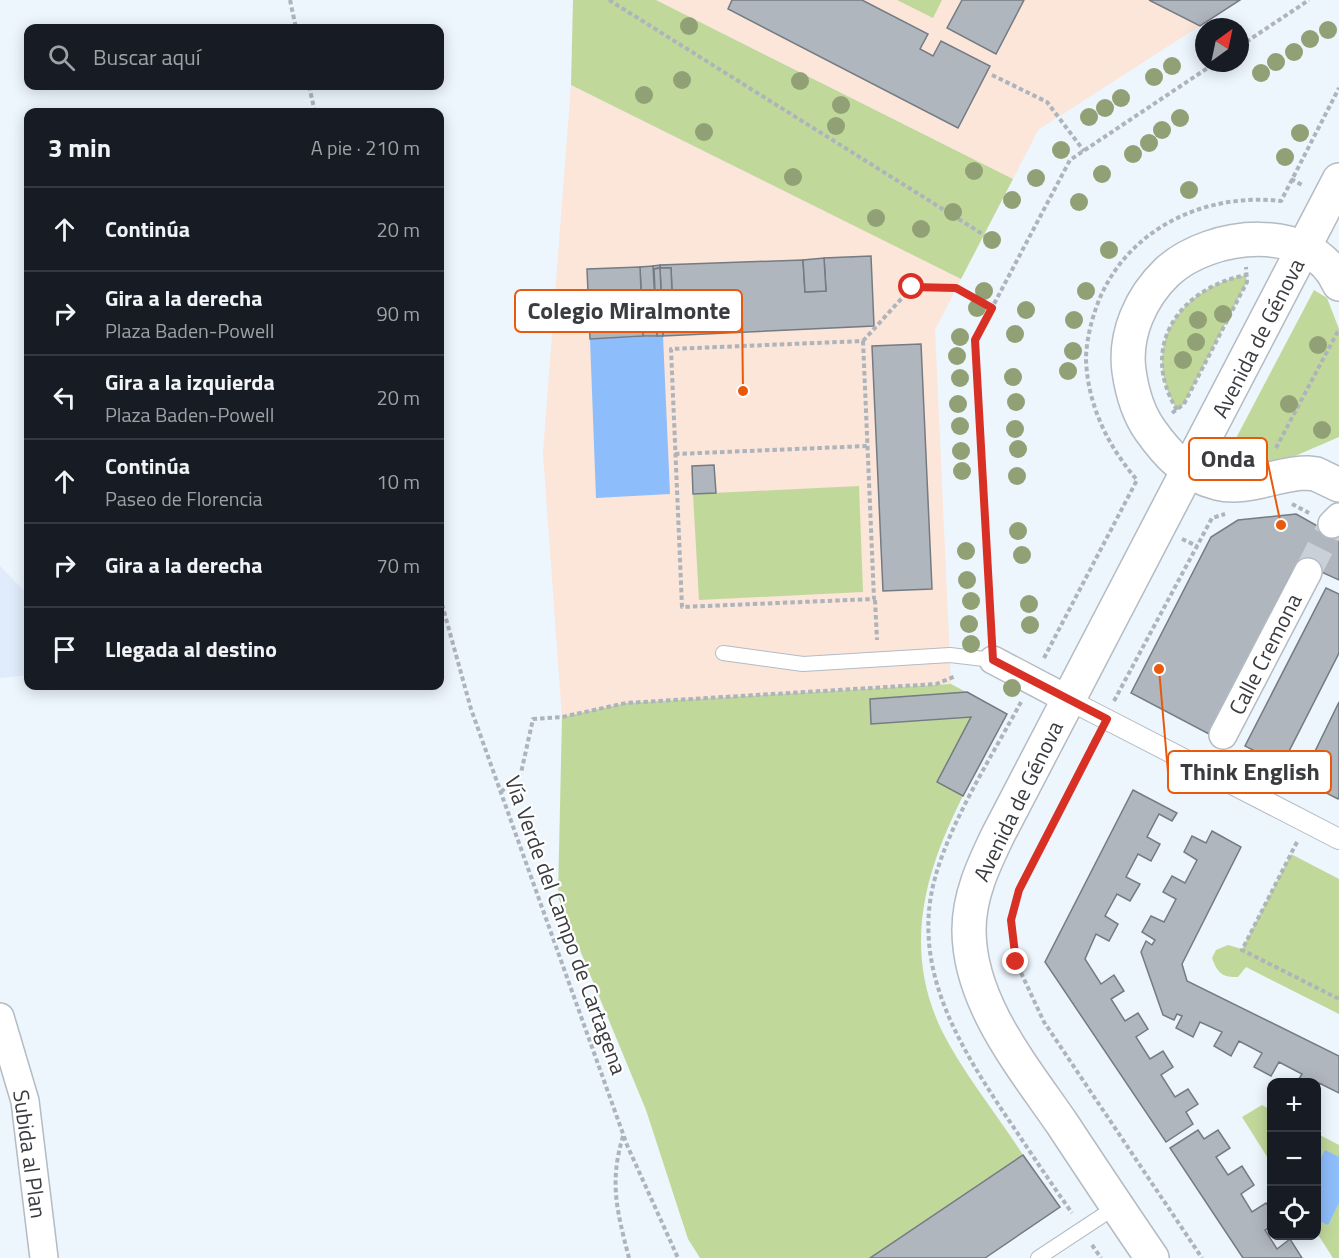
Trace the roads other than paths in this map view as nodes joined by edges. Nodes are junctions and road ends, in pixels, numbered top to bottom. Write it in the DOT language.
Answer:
graph roads {
  1 [pos="1339,180"];
  2 [pos="1304,248"];
  3 [pos="1339,284"];
  4 [pos="1189,472"];
  5 [pos="1339,485"];
  6 [pos="1308,572"];
  7 [pos="723,653"];
  8 [pos="993,660"];
  9 [pos="1069,700"];
  10 [pos="1223,735"];
  11 [pos="1339,839"];
  12 [pos="0,1017"];
  13 [pos="1117,1206"];
  14 [pos="44,1258"];
  15 [pos="1038,1258"];
  16 [pos="1152,1258"];
  1 -- 2 [label="street, Avenida de Génova"];
  2 -- 3 [label="street"];
  2 -- 4 [label="street, Avenida de Génova"];
  2 -- 4 [label="street"];
  4 -- 5 [label="street"];
  4 -- 9 [label="street, Avenida de Génova"];
  6 -- 10 [label="street, Calle Cremona"];
  7 -- 8 [label="lane"];
  8 -- 9 [label="street"];
  9 -- 11 [label="street"];
  9 -- 13 [label="street, Avenida de Génova"];
  12 -- 14 [label="street, Subida al Plan"];
  13 -- 15 [label="lane"];
  13 -- 16 [label="street, Avenida de Génova"];
}
